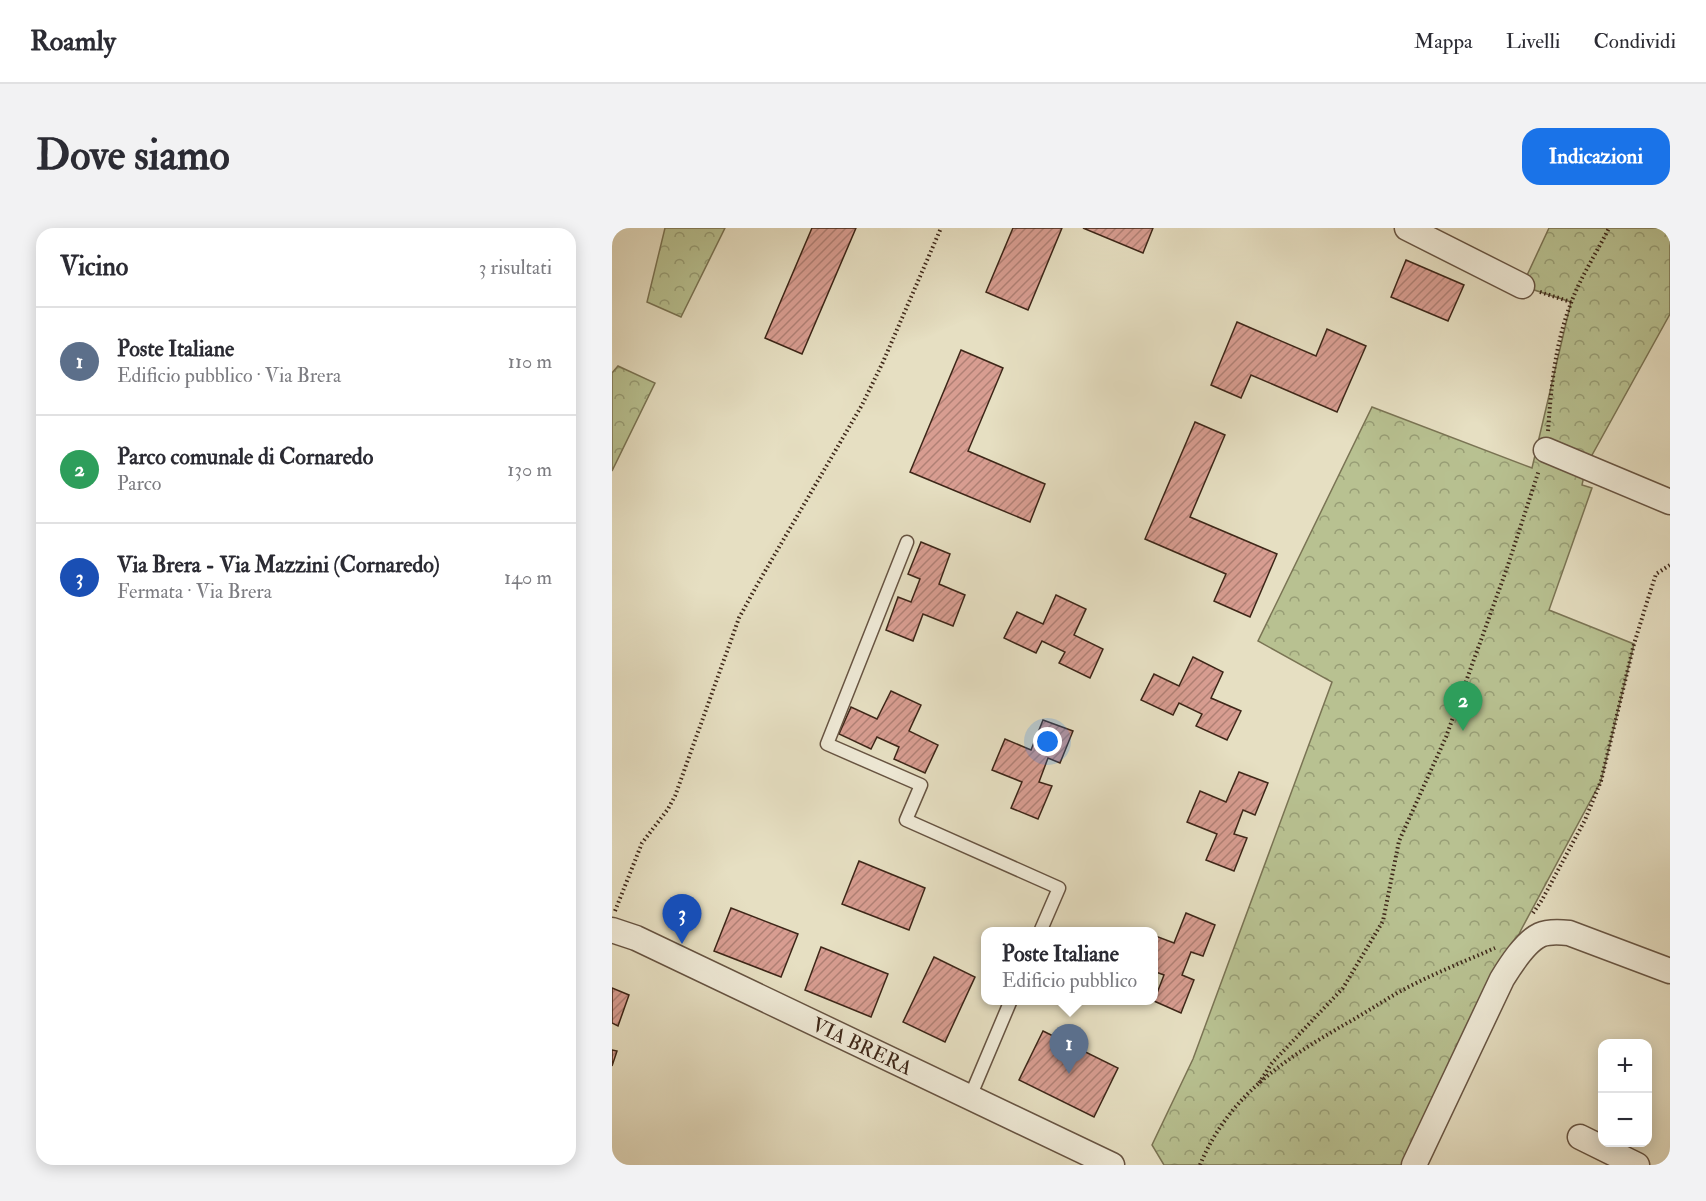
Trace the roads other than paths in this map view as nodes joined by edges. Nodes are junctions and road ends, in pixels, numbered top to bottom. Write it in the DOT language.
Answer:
graph roads {
  1 [pos="1407,228"];
  2 [pos="1522,286"];
  3 [pos="1546,450"];
  4 [pos="1670,502"];
  5 [pos="907,542"];
  6 [pos="1042,927"];
  7 [pos="612,930"];
  8 [pos="1670,971"];
  9 [pos="1009,1005"];
  10 [pos="970,1097"];
  11 [pos="1580,1137"];
  12 [pos="1112,1165"];
  13 [pos="1414,1165"];
  14 [pos="1637,1165"];
  1 -- 2 [label="street"];
  3 -- 4 [label="street"];
  5 -- 6 [label="lane"];
  7 -- 10 [label="street, VIA BRERA"];
  8 -- 13 [label="street"];
  9 -- 10 [label="lane"];
  10 -- 12 [label="street, VIA BRERA"];
  11 -- 14 [label="street"];
}
